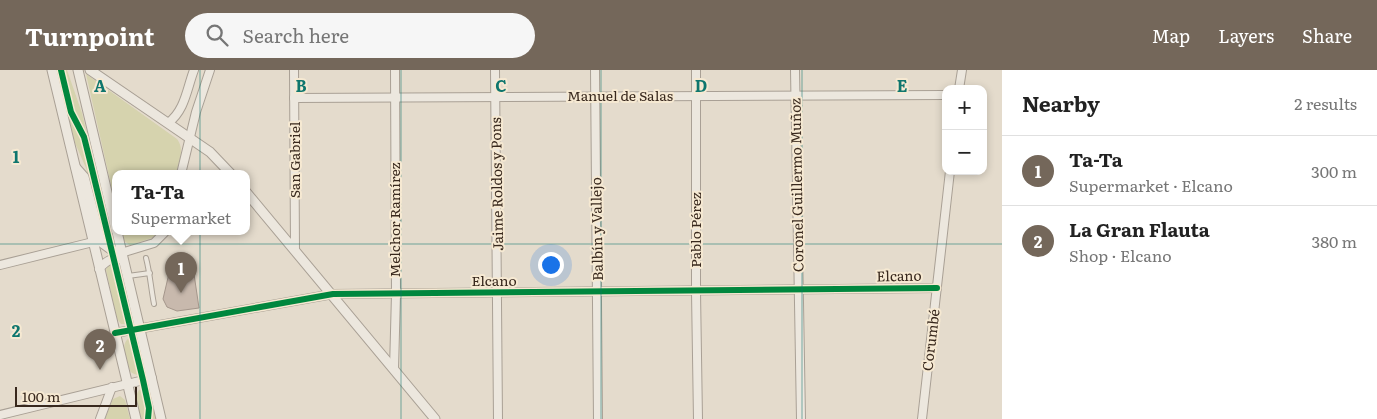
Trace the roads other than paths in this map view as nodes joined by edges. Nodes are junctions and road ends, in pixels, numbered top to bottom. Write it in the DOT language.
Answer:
graph roads {
  1 [pos="52,70"];
  2 [pos="78,70"];
  3 [pos="90,70"];
  4 [pos="194,70"];
  5 [pos="210,70"];
  6 [pos="294,70"];
  7 [pos="394,70"];
  8 [pos="496,70"];
  9 [pos="595,70"];
  10 [pos="696,70"];
  11 [pos="795,70"];
  12 [pos="962,70"];
  13 [pos="960,85"];
  14 [pos="942,94"];
  15 [pos="795,95"];
  16 [pos="596,96"];
  17 [pos="696,96"];
  18 [pos="395,97"];
  19 [pos="496,97"];
  20 [pos="294,98"];
  21 [pos="168,123"];
  22 [pos="191,139"];
  23 [pos="76,168"];
  24 [pos="182,170"];
  25 [pos="227,170"];
  26 [pos="950,175"];
  27 [pos="250,197"];
  28 [pos="112,214"];
  29 [pos="117,235"];
  30 [pos="162,235"];
  31 [pos="93,242"];
  32 [pos="295,250"];
  33 [pos="122,257"];
  34 [pos="146,258"];
  35 [pos="0,265"];
  36 [pos="100,269"];
  37 [pos="150,274"];
  38 [pos="127,276"];
  39 [pos="937,288"];
  40 [pos="798,290"];
  41 [pos="597,292"];
  42 [pos="696,292"];
  43 [pos="498,293"];
  44 [pos="333,294"];
  45 [pos="396,294"];
  46 [pos="154,304"];
  47 [pos="139,329"];
  48 [pos="115,333"];
  49 [pos="394,369"];
  50 [pos="152,378"];
  51 [pos="127,384"];
  52 [pos="112,387"];
  53 [pos="0,415"];
  54 [pos="100,419"];
  55 [pos="136,419"];
  56 [pos="162,419"];
  57 [pos="435,419"];
  58 [pos="498,419"];
  59 [pos="598,419"];
  60 [pos="698,419"];
  61 [pos="801,419"];
  62 [pos="922,419"];
  1 -- 23 [label="street"];
  2 -- 28 [label="street"];
  3 -- 21 [label="street"];
  4 -- 21 [label="street"];
  5 -- 22 [label="street"];
  6 -- 20 [label="street, San Gabriel"];
  7 -- 18 [label="street, Melchor Ramírez"];
  8 -- 19 [label="street, Jaime Roldos y Pons"];
  9 -- 16 [label="street, Balbín y Vallejo"];
  10 -- 17 [label="street, Pablo Pérez"];
  11 -- 15 [label="street, Coronel Guillermo Muñoz"];
  12 -- 13 [label="street"];
  14 -- 15 [label="street, Manuel de Salas"];
  15 -- 17 [label="street, Manuel de Salas"];
  15 -- 40 [label="street, Coronel Guillermo Muñoz"];
  16 -- 17 [label="street, Manuel de Salas"];
  16 -- 19 [label="street, Manuel de Salas"];
  16 -- 41 [label="street, Balbín y Vallejo"];
  17 -- 42 [label="street, Pablo Pérez"];
  18 -- 19 [label="street, Manuel de Salas"];
  18 -- 20 [label="street, Manuel de Salas"];
  18 -- 45 [label="street, Melchor Ramírez"];
  19 -- 43 [label="street, Jaime Roldos y Pons"];
  20 -- 32 [label="street, San Gabriel"];
  21 -- 22 [label="street"];
  22 -- 24 [label="street"];
  22 -- 25 [label="street"];
  23 -- 31 [label="street"];
  23 -- 33 [label="street"];
  26 -- 39 [label="street, Corumbé"];
  27 -- 32 [label="street"];
  29 -- 33 [label="street"];
  30 -- 33 [label="street"];
  31 -- 35 [label="street"];
  31 -- 36 [label="street"];
  32 -- 44 [label="street"];
  33 -- 36 [label="street"];
  33 -- 38 [label="street"];
  34 -- 37 [label="lane"];
  36 -- 48 [label="street"];
  37 -- 38 [label="lane"];
  37 -- 46 [label="lane"];
  38 -- 47 [label="street"];
  39 -- 40 [label="street, Elcano"];
  39 -- 62 [label="street, Corumbé"];
  40 -- 42 [label="street, Elcano"];
  40 -- 61 [label="street, Coronel Guillermo Muñoz"];
  41 -- 42 [label="street, Elcano"];
  41 -- 43 [label="street, Elcano"];
  41 -- 59 [label="street, Balbín y Vallejo"];
  42 -- 60 [label="street, Pablo Pérez"];
  43 -- 45 [label="street, Elcano"];
  43 -- 58 [label="street, Jaime Roldos y Pons"];
  44 -- 45 [label="street, Elcano"];
  44 -- 47 [label="street, Elcano"];
  44 -- 49 [label="street"];
  45 -- 49 [label="street, Melchor Ramírez"];
  47 -- 48 [label="street, Elcano"];
  47 -- 50 [label="street"];
  48 -- 51 [label="street"];
  49 -- 57 [label="street"];
  50 -- 51 [label="street"];
  50 -- 56 [label="street"];
  51 -- 52 [label="street"];
  51 -- 55 [label="street"];
  52 -- 53 [label="street"];
  52 -- 54 [label="street"];
}
